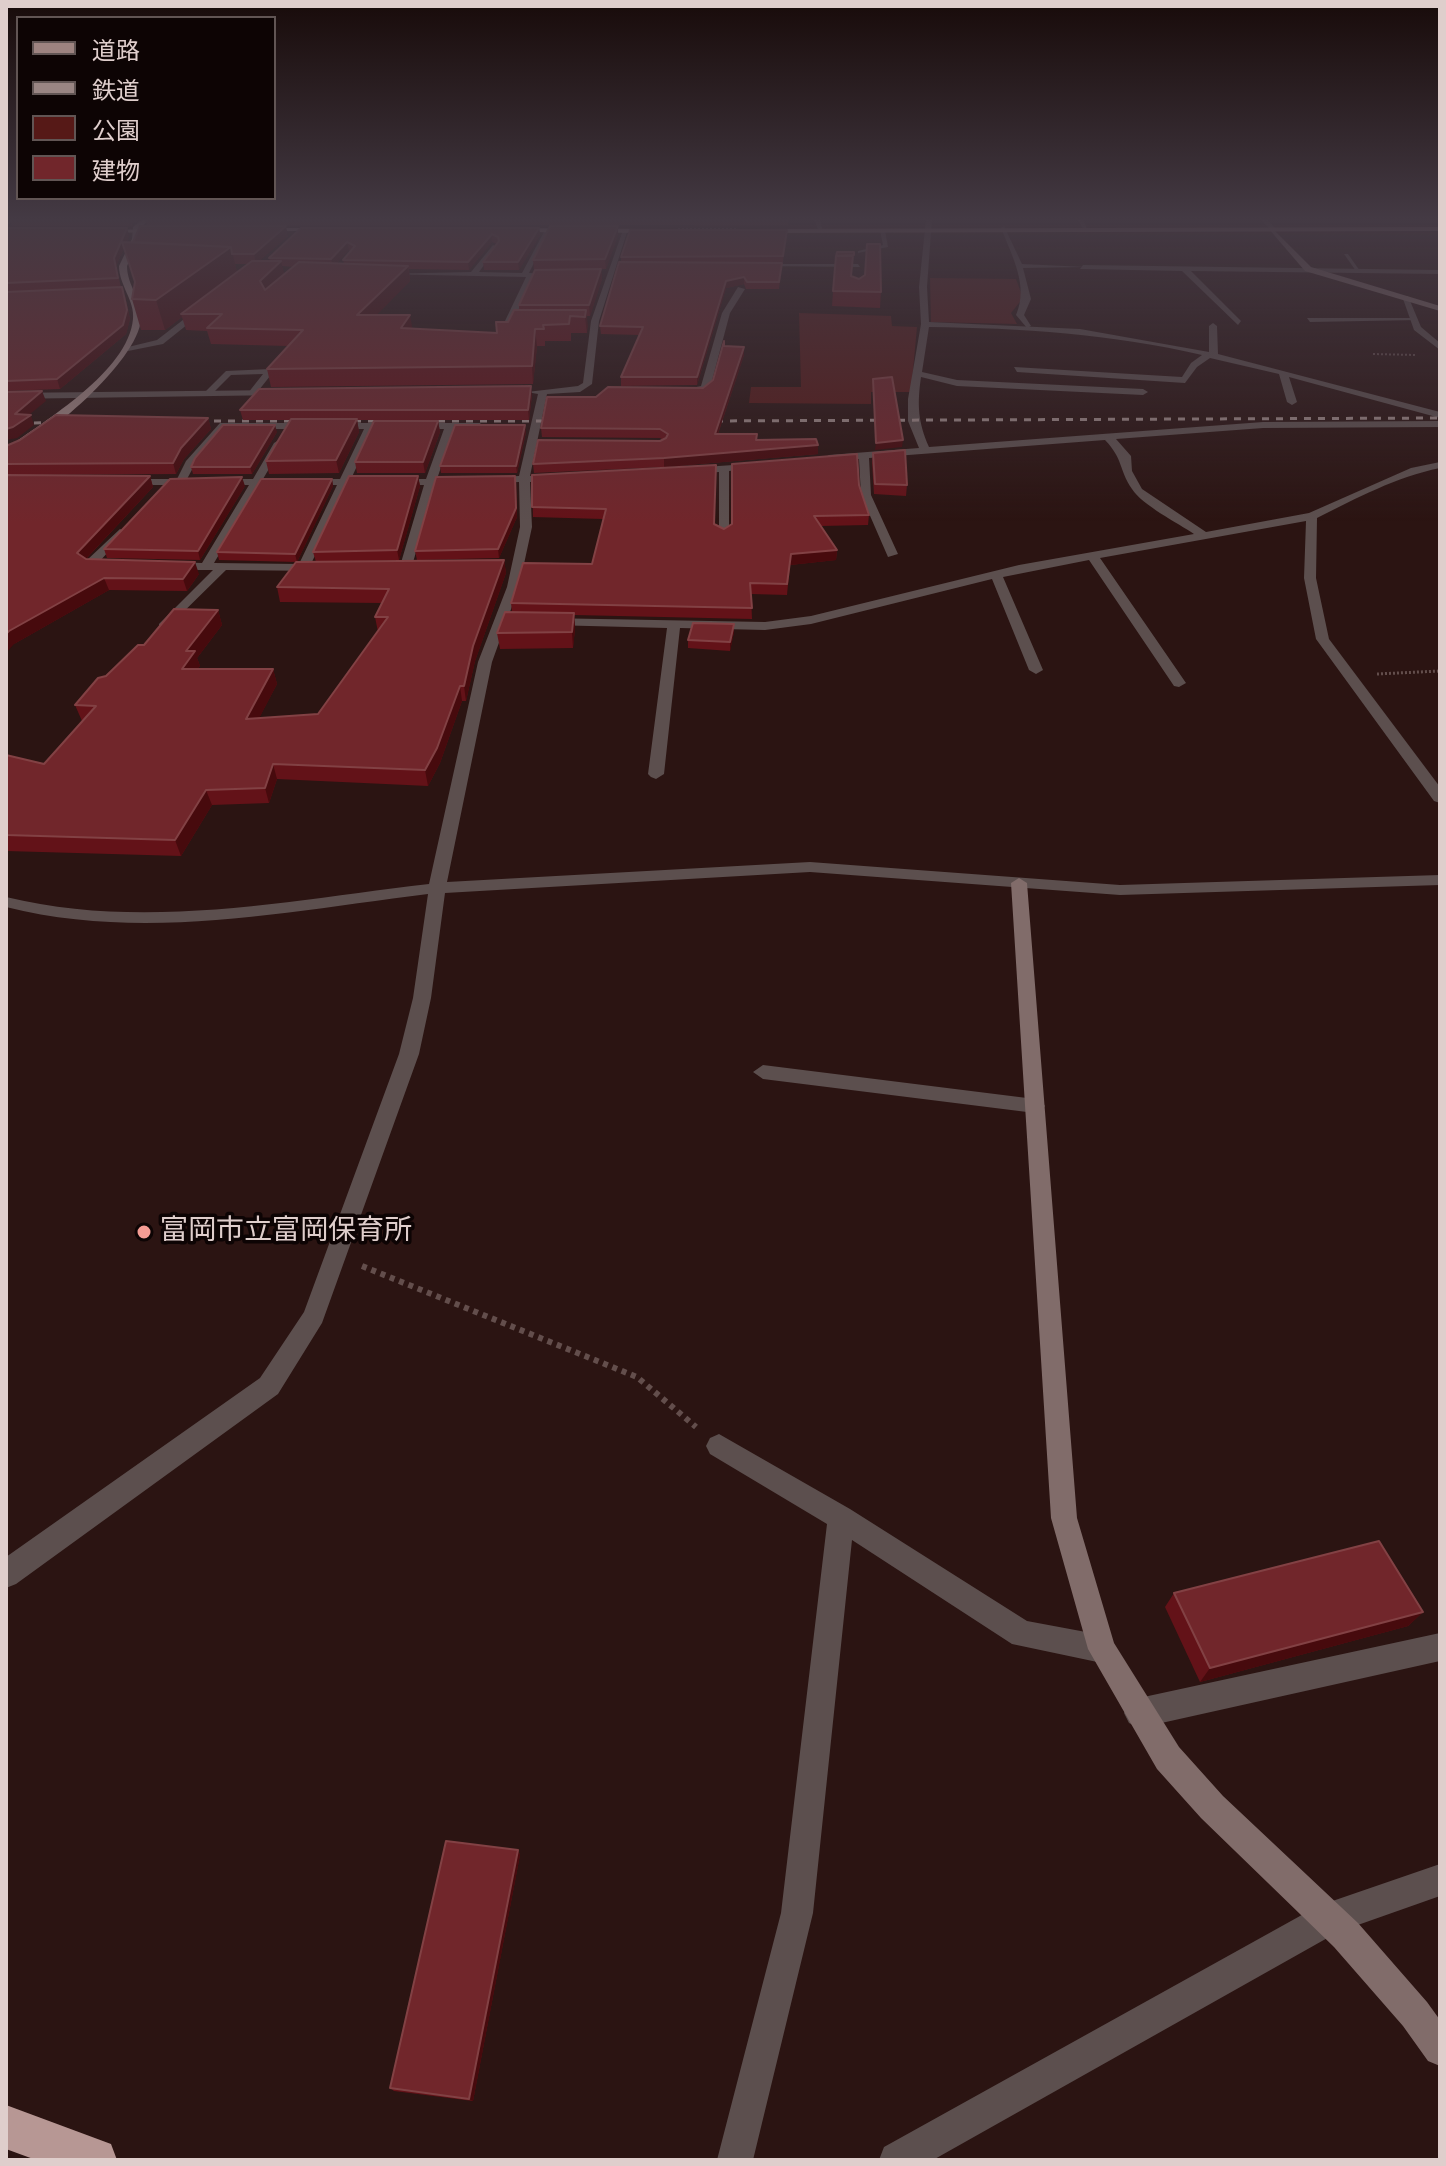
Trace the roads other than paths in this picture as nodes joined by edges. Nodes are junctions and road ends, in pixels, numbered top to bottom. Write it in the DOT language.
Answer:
graph roads {
  1 [pos="138,320"];
  2 [pos="188,320"];
  3 [pos="509,320"];
  4 [pos="724,320"];
  5 [pos="925,320"];
  6 [pos="1023,320"];
  7 [pos="1235,320"];
  8 [pos="1414,320"];
  9 [pos="538,321"];
  10 [pos="581,321"];
  11 [pos="595,321"];
  12 [pos="1238,323"];
  13 [pos="925,324"];
  14 [pos="1027,326"];
  15 [pos="1213,326"];
  16 [pos="1440,347"];
  17 [pos="128,348"];
  18 [pos="1211,356"];
  19 [pos="1017,369"];
  20 [pos="919,374"];
  21 [pos="1283,374"];
  22 [pos="527,392"];
  23 [pos="543,392"];
  24 [pos="564,392"];
  25 [pos="593,392"];
  26 [pos="1143,392"];
  27 [pos="252,393"];
  28 [pos="296,393"];
  29 [pos="665,393"];
  30 [pos="207,394"];
  31 [pos="87,395"];
  32 [pos="6,396"];
  33 [pos="1292,402"];
  34 [pos="1440,415"];
  35 [pos="1440,424"];
  36 [pos="289,426"];
  37 [pos="370,426"];
  38 [pos="450,426"];
  39 [pos="493,426"];
  40 [pos="1108,437"];
  41 [pos="20,443"];
  42 [pos="6,446"];
  43 [pos="925,450"];
  44 [pos="6,454"];
  45 [pos="864,455"];
  46 [pos="823,459"];
  47 [pos="767,464"];
  48 [pos="1440,465"];
  49 [pos="724,468"];
  50 [pos="679,472"];
  51 [pos="566,477"];
  52 [pos="524,479"];
  53 [pos="343,481"];
  54 [pos="110,482"];
  55 [pos="257,482"];
  56 [pos="430,482"];
  57 [pos="174,483"];
  58 [pos="158,493"];
  59 [pos="1312,516"];
  60 [pos="128,523"];
  61 [pos="723,534"];
  62 [pos="1205,536"];
  63 [pos="892,554"];
  64 [pos="1093,557"];
  65 [pos="119,565"];
  66 [pos="148,565"];
  67 [pos="406,566"];
  68 [pos="420,566"];
  69 [pos="206,567"];
  70 [pos="223,567"];
  71 [pos="391,567"];
  72 [pos="332,568"];
  73 [pos="303,569"];
  74 [pos="996,575"];
  75 [pos="530,621"];
  76 [pos="674,623"];
  77 [pos="148,643"];
  78 [pos="1036,670"];
  79 [pos="1179,683"];
  80 [pos="656,774"];
  81 [pos="1440,798"];
  82 [pos="1440,880"];
  83 [pos="1019,883"];
  84 [pos="437,888"];
  85 [pos="6,902"];
  86 [pos="763,1072"];
  87 [pos="1035,1106"];
  88 [pos="719,1446"];
  89 [pos="841,1518"];
  90 [pos="6,1574"];
  91 [pos="1440,1647"];
  92 [pos="1102,1649"];
  93 [pos="1139,1713"];
  94 [pos="1440,1880"];
  95 [pos="1330,1918"];
  96 [pos="1440,2049"];
  97 [pos="6,2127"];
  98 [pos="95,2160"];
  99 [pos="735,2160"];
  100 [pos="897,2160"];
  1 -- 17 [label="main road"];
  2 -- 17 [label="street"];
  3 -- 9 [label="street"];
  4 -- 29 [label="street"];
  5 -- 13 [label="street"];
  6 -- 14 [label="lane"];
  7 -- 12 [label="street"];
  8 -- 16 [label="street"];
  10 -- 11 [label="street"];
  11 -- 24 [label="street"];
  13 -- 14 [label="street"];
  13 -- 20 [label="street"];
  14 -- 18 [label="street"];
  15 -- 18 [label="street"];
  17 -- 31 [label="main road"];
  18 -- 19 [label="street"];
  18 -- 21 [label="street"];
  20 -- 26 [label="street"];
  20 -- 43 [label="street"];
  21 -- 33 [label="street"];
  21 -- 34 [label="street"];
  22 -- 23 [label="street"];
  23 -- 24 [label="street"];
  23 -- 52 [label="street"];
  24 -- 25 [label="street"];
  27 -- 28 [label="street"];
  27 -- 30 [label="street"];
  27 -- 30 [label="lane"];
  30 -- 31 [label="street"];
  31 -- 32 [label="street"];
  31 -- 41 [label="main road"];
  35 -- 40 [label="street"];
  36 -- 37 [label="street"];
  36 -- 55 [label="street"];
  36 -- 57 [label="street"];
  37 -- 38 [label="street"];
  37 -- 53 [label="street"];
  38 -- 39 [label="street"];
  38 -- 56 [label="street"];
  40 -- 43 [label="street"];
  40 -- 62 [label="street"];
  41 -- 42 [label="street"];
  41 -- 44 [label="main road"];
  43 -- 45 [label="street"];
  45 -- 46 [label="street"];
  45 -- 63 [label="street"];
  47 -- 49 [label="street"];
  48 -- 59 [label="street"];
  49 -- 50 [label="street"];
  49 -- 61 [label="street"];
  51 -- 52 [label="street"];
  52 -- 56 [label="street"];
  52 -- 84 [label="street"];
  53 -- 55 [label="street"];
  53 -- 56 [label="street"];
  53 -- 73 [label="street"];
  54 -- 57 [label="street"];
  55 -- 57 [label="street"];
  55 -- 69 [label="street"];
  56 -- 67 [label="street"];
  57 -- 58 [label="street"];
  59 -- 62 [label="street"];
  59 -- 81 [label="street"];
  60 -- 65 [label="street"];
  62 -- 64 [label="street"];
  64 -- 74 [label="street"];
  64 -- 79 [label="street"];
  66 -- 69 [label="street"];
  67 -- 68 [label="street"];
  67 -- 71 [label="street"];
  69 -- 70 [label="street"];
  70 -- 73 [label="street"];
  70 -- 77 [label="street"];
  72 -- 73 [label="street"];
  74 -- 76 [label="street"];
  74 -- 78 [label="street"];
  75 -- 76 [label="street"];
  76 -- 80 [label="street"];
  82 -- 83 [label="street"];
  83 -- 84 [label="street"];
  83 -- 87 [label="street"];
  84 -- 85 [label="street"];
  84 -- 90 [label="street"];
  86 -- 87 [label="street"];
  87 -- 92 [label="street"];
  88 -- 89 [label="street"];
  89 -- 92 [label="street"];
  89 -- 99 [label="street"];
  91 -- 93 [label="street"];
  92 -- 93 [label="street"];
  93 -- 95 [label="street"];
  94 -- 95 [label="street"];
  95 -- 96 [label="street"];
  95 -- 100 [label="street"];
  97 -- 98 [label="highway"];
}
